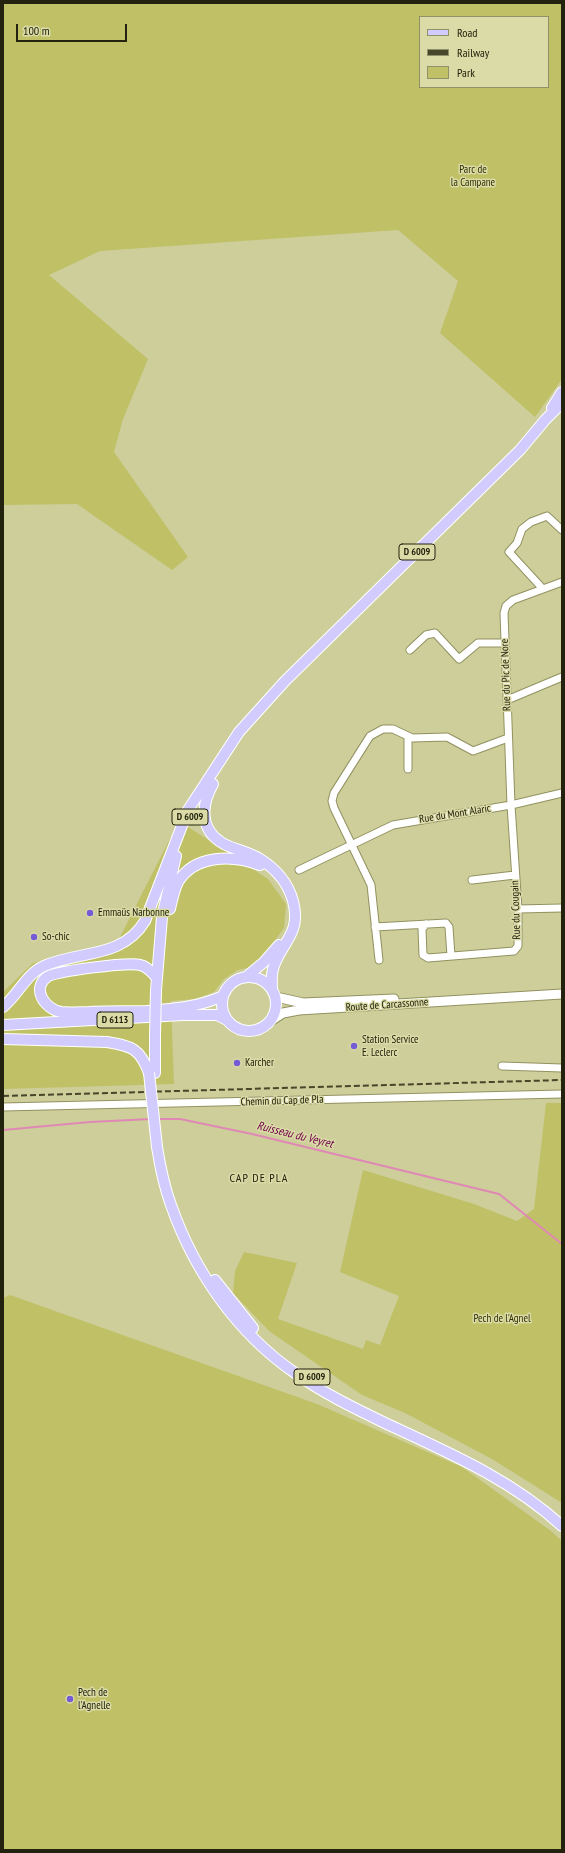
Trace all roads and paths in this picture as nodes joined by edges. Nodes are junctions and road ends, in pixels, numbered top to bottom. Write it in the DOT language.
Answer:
graph roads {
  1 [pos="562,392"];
  2 [pos="562,403"];
  3 [pos="545,420"];
  4 [pos="562,530"];
  5 [pos="562,582"];
  6 [pos="543,589"];
  7 [pos="505,643"];
  8 [pos="410,650"];
  9 [pos="562,677"];
  10 [pos="285,681"];
  11 [pos="507,700"];
  12 [pos="408,736"];
  13 [pos="508,738"];
  14 [pos="408,769"];
  15 [pos="203,789"];
  16 [pos="562,793"];
  17 [pos="511,805"];
  18 [pos="352,845"];
  19 [pos="274,870"];
  20 [pos="299,870"];
  21 [pos="515,875"];
  22 [pos="472,880"];
  23 [pos="562,908"];
  24 [pos="518,909"];
  25 [pos="294,921"];
  26 [pos="426,924"];
  27 [pos="375,927"];
  28 [pos="451,956"];
  29 [pos="379,960"];
  30 [pos="156,977"];
  31 [pos="246,977"];
  32 [pos="274,993"];
  33 [pos="562,994"];
  34 [pos="223,996"];
  35 [pos="506,997"];
  36 [pos="3,1006"];
  37 [pos="147,1011"];
  38 [pos="3,1019"];
  39 [pos="227,1020"];
  40 [pos="272,1020"];
  41 [pos="3,1026"];
  42 [pos="3,1039"];
  43 [pos="502,1066"];
  44 [pos="562,1068"];
  45 [pos="152,1073"];
  46 [pos="562,1094"];
  47 [pos="3,1107"];
  48 [pos="158,1146"];
  49 [pos="562,1519"];
  50 [pos="562,1526"];
  1 -- 3 [label="main road, D 6009"];
  2 -- 3 [label="main road, D 6009"];
  3 -- 10 [label="main road, D 6009"];
  4 -- 6 [label="street"];
  5 -- 6 [label="street, Rue du Pic de Nore"];
  6 -- 7 [label="street, Rue du Pic de Nore"];
  7 -- 8 [label="street"];
  7 -- 11 [label="street, Rue du Pic de Nore"];
  9 -- 11 [label="street"];
  10 -- 15 [label="main road, D 6009"];
  10 -- 19 [label="main road"];
  11 -- 13 [label="street, Rue du Pic de Nore"];
  12 -- 13 [label="street"];
  12 -- 14 [label="street"];
  12 -- 18 [label="street"];
  13 -- 17 [label="street, Rue du Pic de Nore"];
  15 -- 30 [label="main road, D 6009"];
  15 -- 36 [label="main road"];
  16 -- 17 [label="street, Rue du Mont Alaric"];
  17 -- 18 [label="street, Rue du Mont Alaric"];
  17 -- 21 [label="street, Rue du Cougain"];
  18 -- 20 [label="street, Rue du Mont Alaric"];
  18 -- 27 [label="street"];
  19 -- 25 [label="main road"];
  19 -- 30 [label="main road"];
  21 -- 22 [label="street"];
  21 -- 24 [label="street, Rue du Cougain"];
  23 -- 24 [label="street"];
  24 -- 28 [label="street, Rue du Cougain"];
  25 -- 31 [label="main road"];
  25 -- 32 [label="main road"];
  26 -- 27 [label="street"];
  26 -- 28 [label="street"];
  26 -- 28 [label="street, Rue du Cougain"];
  27 -- 29 [label="street"];
  30 -- 37 [label="main road"];
  30 -- 45 [label="main road, D 6009, bridge"];
  31 -- 32 [label="main road"];
  31 -- 34 [label="main road"];
  32 -- 35 [label="main road, Route de Carcassonne"];
  32 -- 40 [label="main road"];
  33 -- 35 [label="main road, Route de Carcassonne"];
  34 -- 37 [label="main road, D 6113"];
  34 -- 39 [label="main road"];
  35 -- 40 [label="main road, Route de Carcassonne"];
  37 -- 38 [label="main road, D 6113"];
  39 -- 40 [label="main road"];
  39 -- 41 [label="main road, D 6113"];
  42 -- 45 [label="main road"];
  43 -- 44 [label="street"];
  45 -- 48 [label="main road, D 6009, bridge"];
  46 -- 47 [label="street, Chemin du Cap de Pla"];
  48 -- 49 [label="main road, D 6009"];
  48 -- 50 [label="main road, D 6009"];
}
